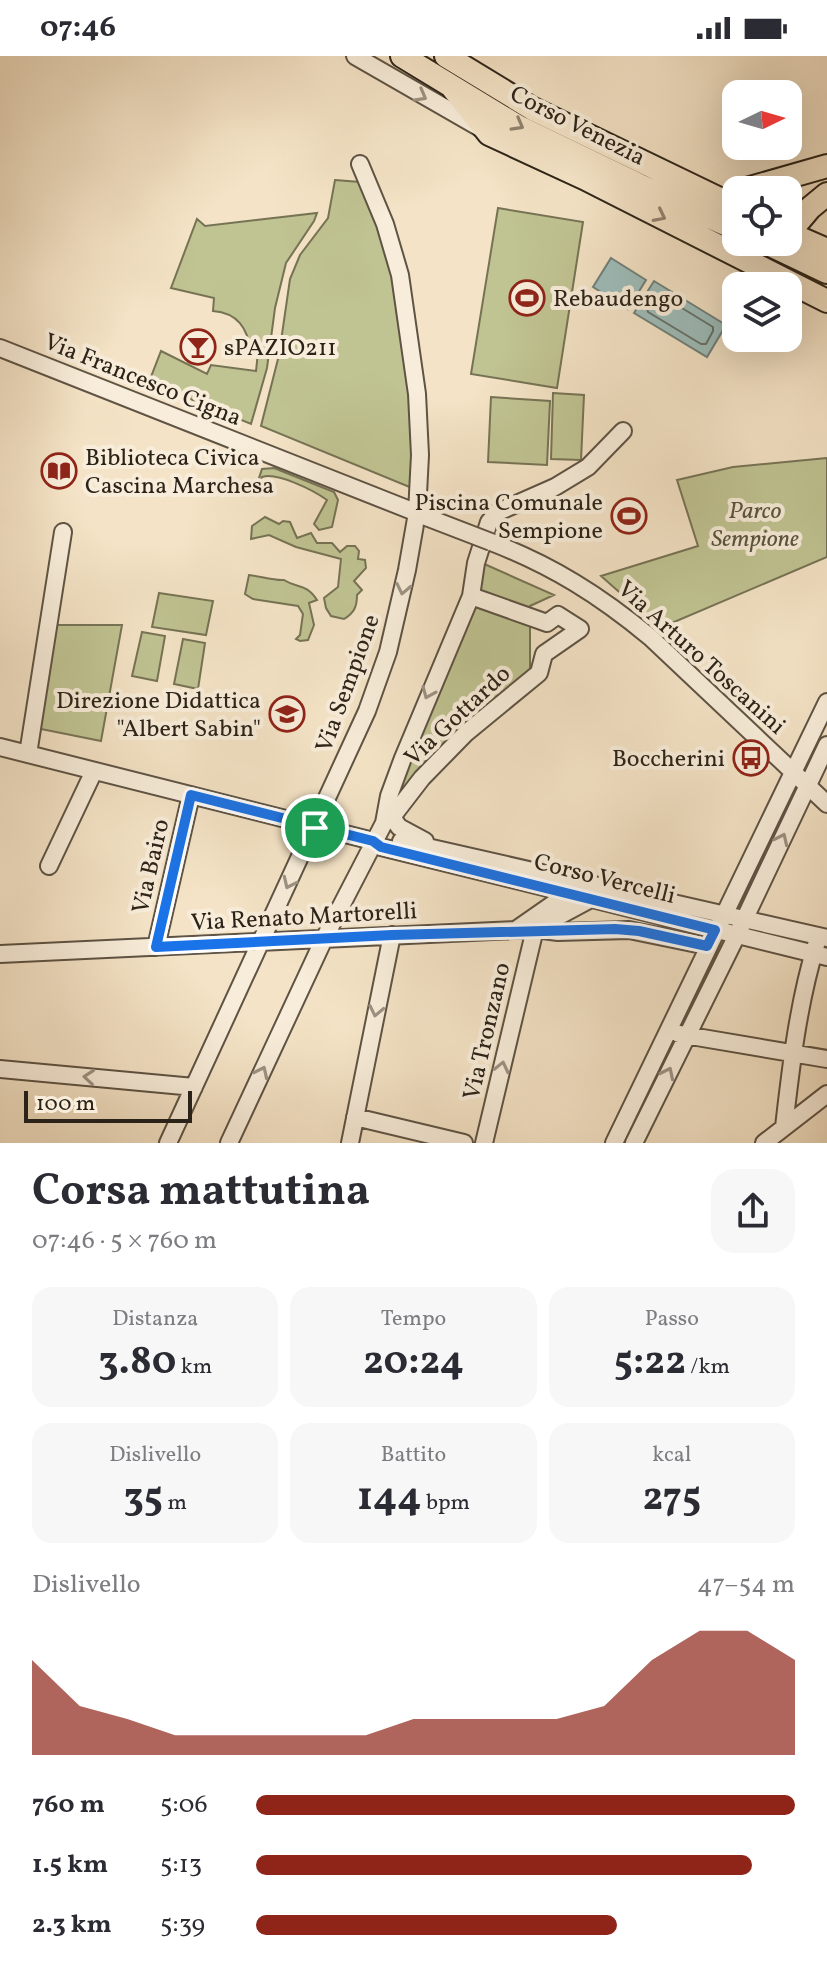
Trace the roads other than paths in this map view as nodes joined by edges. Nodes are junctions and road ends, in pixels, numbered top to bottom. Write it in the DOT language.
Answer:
graph roads {
  1 [pos="355,56"];
  2 [pos="402,56"];
  3 [pos="446,56"];
  4 [pos="451,86"];
  5 [pos="489,134"];
  6 [pos="360,164"];
  7 [pos="827,166"];
  8 [pos="792,176"];
  9 [pos="584,178"];
  10 [pos="639,185"];
  11 [pos="722,192"];
  12 [pos="708,193"];
  13 [pos="827,194"];
  14 [pos="722,200"];
  15 [pos="827,211"];
  16 [pos="802,219"];
  17 [pos="722,223"];
  18 [pos="802,229"];
  19 [pos="802,245"];
  20 [pos="827,250"];
  21 [pos="802,253"];
  22 [pos="776,256"];
  23 [pos="767,270"];
  24 [pos="827,272"];
  25 [pos="827,301"];
  26 [pos="0,348"];
  27 [pos="623,431"];
  28 [pos="422,515"];
  29 [pos="63,532"];
  30 [pos="491,542"];
  31 [pos="471,596"];
  32 [pos="827,702"];
  33 [pos="827,745"];
  34 [pos="0,747"];
  35 [pos="28,754"];
  36 [pos="403,758"];
  37 [pos="432,767"];
  38 [pos="94,771"];
  39 [pos="793,771"];
  40 [pos="807,785"];
  41 [pos="191,795"];
  42 [pos="827,804"];
  43 [pos="388,820"];
  44 [pos="315,828"];
  45 [pos="373,841"];
  46 [pos="438,850"];
  47 [pos="49,866"];
  48 [pos="574,888"];
  49 [pos="589,900"];
  50 [pos="745,919"];
  51 [pos="719,923"];
  52 [pos="535,929"];
  53 [pos="515,930"];
  54 [pos="589,930"];
  55 [pos="392,935"];
  56 [pos="737,935"];
  57 [pos="823,937"];
  58 [pos="324,939"];
  59 [pos="262,943"];
  60 [pos="707,946"];
  61 [pos="156,947"];
  62 [pos="0,954"];
  63 [pos="820,956"];
  64 [pos="666,1031"];
  65 [pos="686,1035"];
  66 [pos="793,1053"];
  67 [pos="827,1059"];
  68 [pos="0,1069"];
  69 [pos="194,1087"];
  70 [pos="827,1094"];
  71 [pos="355,1117"];
  72 [pos="784,1127"];
  73 [pos="168,1143"];
  74 [pos="229,1143"];
  75 [pos="350,1143"];
  76 [pos="464,1143"];
  77 [pos="484,1143"];
  78 [pos="614,1143"];
  79 [pos="634,1143"];
  80 [pos="764,1143"];
  1 -- 5 [label="street, Corso Venezia, one-way"];
  2 -- 4 [label="main road, Corso Venezia"];
  3 -- 12 [label="main road, Corso Venezia"];
  4 -- 5 [label="main road"];
  4 -- 10 [label="main road, Corso Venezia, one-way"];
  5 -- 9 [label="main road"];
  6 -- 28 [label="street, Via Sempione"];
  7 -- 8 [label="main road"];
  9 -- 10 [label="main road"];
  9 -- 23 [label="main road, one-way"];
  10 -- 17 [label="main road, Corso Venezia"];
  11 -- 12 [label="main road"];
  12 -- 14 [label="main road, Corso Venezia"];
  13 -- 16 [label="main road"];
  15 -- 18 [label="main road"];
  19 -- 20 [label="main road"];
  21 -- 24 [label="main road"];
  22 -- 23 [label="main road"];
  23 -- 25 [label="main road"];
  26 -- 28 [label="street, Via Francesco Cigna"];
  27 -- 31 [label="street, Via Gottardo"];
  28 -- 30 [label="street, Via Francesco Cigna, bridge"];
  28 -- 44 [label="street, Via Sempione, one-way"];
  29 -- 35 [label="street"];
  30 -- 39 [label="street, Via Arturo Toscanini"];
  31 -- 36 [label="street, Via Gottardo, one-way"];
  31 -- 37 [label="street, Via Gottardo"];
  32 -- 39 [label="street"];
  33 -- 40 [label="street"];
  34 -- 35 [label="street, Corso Vercelli"];
  35 -- 38 [label="street, Corso Vercelli"];
  36 -- 37 [label="street"];
  36 -- 43 [label="street, Via Gottardo"];
  37 -- 43 [label="street, Via Gottardo"];
  38 -- 41 [label="street, Corso Vercelli"];
  38 -- 47 [label="street"];
  39 -- 40 [label="street, Via Arturo Toscanini"];
  39 -- 51 [label="street"];
  40 -- 42 [label="street, Via Arturo Toscanini"];
  50 -- 40 [label="street, one-way"];
  41 -- 44 [label="street, Corso Vercelli"];
  41 -- 61 [label="street, Via Bairo"];
  43 -- 45 [label="street, Via Gottardo"];
  43 -- 46 [label="street"];
  44 -- 45 [label="street, Corso Vercelli"];
  44 -- 59 [label="street, Via Sempione, one-way"];
  45 -- 46 [label="street, Corso Vercelli"];
  45 -- 48 [label="street, Corso Vercelli"];
  45 -- 58 [label="street, Via Gottardo"];
  46 -- 48 [label="street, Corso Vercelli"];
  48 -- 49 [label="street, Corso Vercelli"];
  48 -- 51 [label="street, Corso Vercelli"];
  48 -- 53 [label="street"];
  49 -- 51 [label="street, Corso Vercelli"];
  49 -- 52 [label="street, Via Renato Martorelli"];
  50 -- 51 [label="street, Corso Vercelli"];
  50 -- 56 [label="street"];
  50 -- 57 [label="street, Corso Vercelli"];
  51 -- 56 [label="street, Corso Vercelli"];
  51 -- 60 [label="street"];
  52 -- 53 [label="street, Via Renato Martorelli"];
  52 -- 54 [label="street, Via Renato Martorelli"];
  77 -- 52 [label="street, Via Tronzano, one-way"];
  53 -- 55 [label="street, Via Renato Martorelli"];
  54 -- 60 [label="street, Corso Vercelli"];
  55 -- 58 [label="street, Via Renato Martorelli"];
  55 -- 71 [label="street, one-way"];
  56 -- 63 [label="street, Corso Vercelli"];
  56 -- 65 [label="street"];
  57 -- 63 [label="street"];
  58 -- 59 [label="street, Via Renato Martorelli"];
  74 -- 58 [label="street, Via Gottardo, one-way"];
  59 -- 61 [label="street, Via Renato Martorelli"];
  59 -- 69 [label="street, Via Sempione"];
  60 -- 64 [label="street"];
  61 -- 62 [label="street, Via Renato Martorelli"];
  63 -- 66 [label="street"];
  64 -- 65 [label="street"];
  64 -- 78 [label="street"];
  65 -- 66 [label="street"];
  79 -- 65 [label="street, one-way"];
  66 -- 67 [label="street"];
  66 -- 72 [label="street"];
  69 -- 68 [label="street, one-way"];
  69 -- 73 [label="street, Via Sempione"];
  70 -- 72 [label="street"];
  71 -- 75 [label="street"];
  71 -- 76 [label="street"];
  72 -- 80 [label="street"];
}
